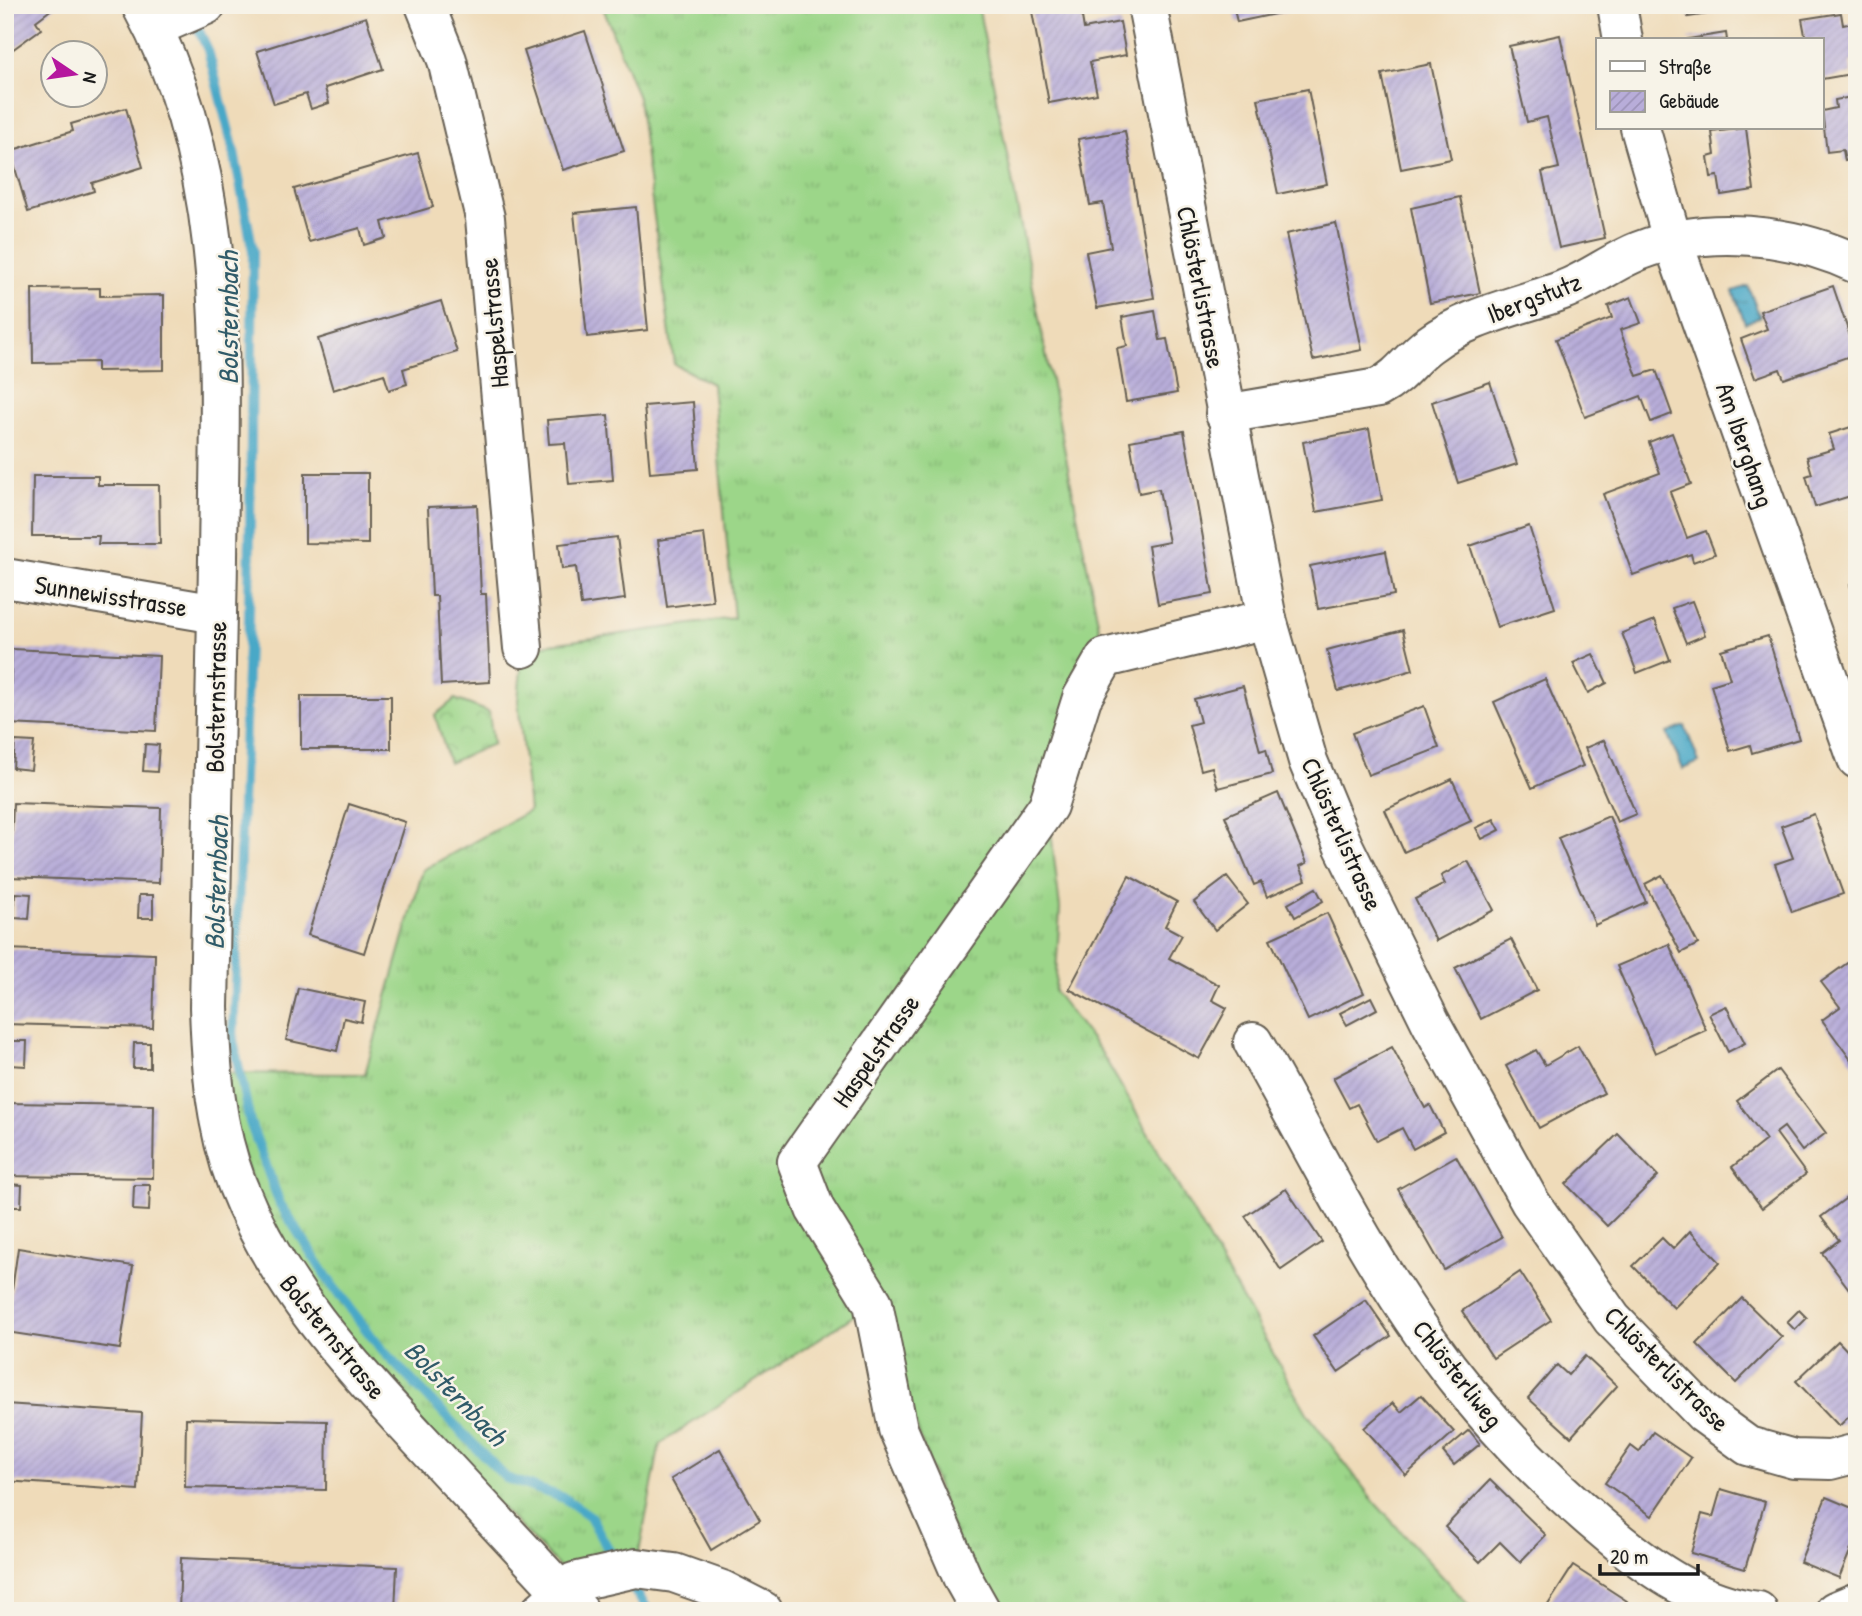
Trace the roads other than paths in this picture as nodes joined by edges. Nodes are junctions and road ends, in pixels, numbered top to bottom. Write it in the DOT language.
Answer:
graph roads {
  1 [pos="425,5"];
  2 [pos="1147,5"];
  3 [pos="1617,5"];
  4 [pos="170,14"];
  5 [pos="1623,38"];
  6 [pos="1641,130"];
  7 [pos="1673,242"];
  8 [pos="1857,264"];
  9 [pos="1225,414"];
  10 [pos="5,578"];
  11 [pos="217,614"];
  12 [pos="1267,619"];
  13 [pos="523,648"];
  14 [pos="1857,760"];
  15 [pos="1253,1042"];
  16 [pos="1857,1453"];
  17 [pos="1857,1602"];
  18 [pos="561,1605"];
  19 [pos="763,1611"];
  20 [pos="981,1611"];
  21 [pos="1758,1611"];
  22 [pos="1835,1611"];
  1 -- 13 [label="street, Haspelstrasse"];
  2 -- 9 [label="street, Chlösterlistrasse"];
  3 -- 5 [label="street"];
  4 -- 11 [label="street, Bolsternstrasse"];
  6 -- 7 [label="street, Am Iberghang"];
  7 -- 8 [label="street, Ibergstutz"];
  7 -- 9 [label="street, Ibergstutz"];
  7 -- 14 [label="street, Am Iberghang"];
  9 -- 12 [label="street, Chlösterlistrasse"];
  10 -- 11 [label="street, Sunnewisstrasse"];
  11 -- 18 [label="street, Bolsternstrasse"];
  12 -- 16 [label="street, Chlösterlistrasse"];
  12 -- 20 [label="street, Haspelstrasse"];
  15 -- 21 [label="street, Chlösterliweg"];
  17 -- 22 [label="street"];
  18 -- 19 [label="street"];
}
